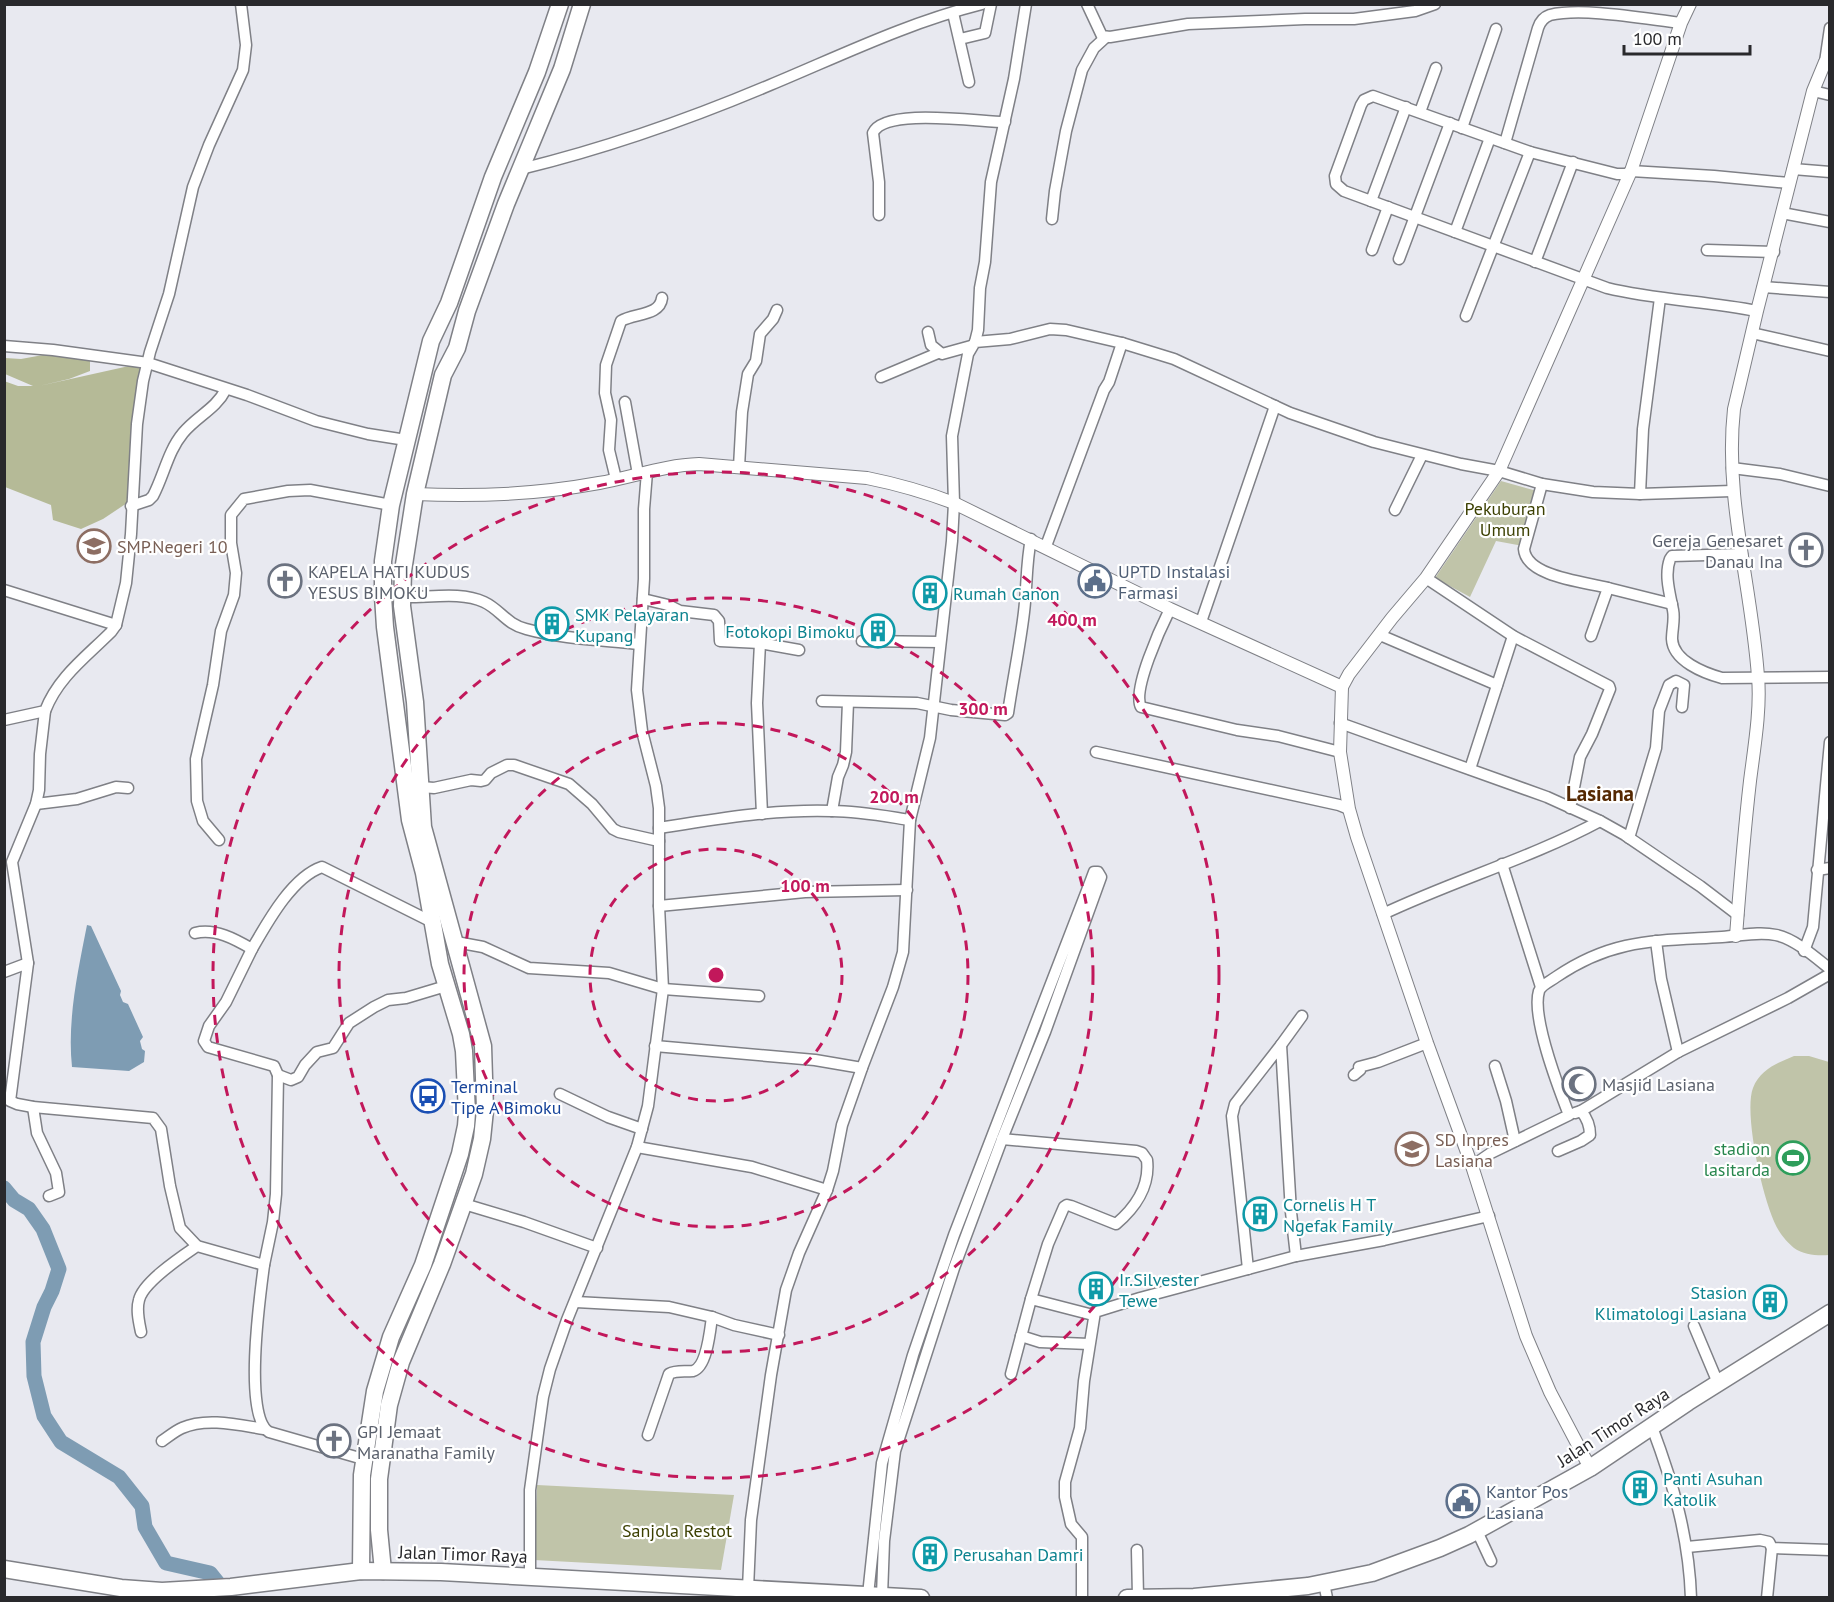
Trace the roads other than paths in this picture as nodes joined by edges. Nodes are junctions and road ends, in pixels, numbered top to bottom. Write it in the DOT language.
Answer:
graph roads {
  1 [pos="241,4"];
  2 [pos="560,4"];
  3 [pos="582,4"];
  4 [pos="982,4"];
  5 [pos="991,4"];
  6 [pos="1026,4"];
  7 [pos="1086,4"];
  8 [pos="1435,4"];
  9 [pos="1690,4"];
  10 [pos="953,13"];
  11 [pos="1681,23"];
  12 [pos="1830,28"];
  13 [pos="1496,29"];
  14 [pos="1106,37"];
  15 [pos="960,39"];
  16 [pos="1827,61"];
  17 [pos="1436,68"];
  18 [pos="969,82"];
  19 [pos="1813,91"];
  20 [pos="1830,95"];
  21 [pos="1406,107"];
  22 [pos="1420,112"];
  23 [pos="1005,122"];
  24 [pos="1450,123"];
  25 [pos="1462,128"];
  26 [pos="1490,138"];
  27 [pos="1505,143"];
  28 [pos="1530,152"];
  29 [pos="1573,162"];
  30 [pos="1793,168"];
  31 [pos="521,169"];
  32 [pos="1631,171"];
  33 [pos="1830,172"];
  34 [pos="1789,183"];
  35 [pos="1371,201"];
  36 [pos="483,204"];
  37 [pos="1388,207"];
  38 [pos="503,213"];
  39 [pos="1782,213"];
  40 [pos="879,215"];
  41 [pos="1415,217"];
  42 [pos="1052,219"];
  43 [pos="1830,222"];
  44 [pos="1455,232"];
  45 [pos="1494,246"];
  46 [pos="1372,250"];
  47 [pos="1707,250"];
  48 [pos="1773,252"];
  49 [pos="1399,259"];
  50 [pos="1536,262"];
  51 [pos="1583,279"];
  52 [pos="1763,287"];
  53 [pos="1830,292"];
  54 [pos="662,298"];
  55 [pos="1660,298"];
  56 [pos="777,310"];
  57 [pos="1757,311"];
  58 [pos="1466,316"];
  59 [pos="928,332"];
  60 [pos="1752,333"];
  61 [pos="1122,343"];
  62 [pos="973,344"];
  63 [pos="4,346"];
  64 [pos="1830,351"];
  65 [pos="938,353"];
  66 [pos="148,363"];
  67 [pos="881,377"];
  68 [pos="226,389"];
  69 [pos="625,402"];
  70 [pos="1275,406"];
  71 [pos="406,440"];
  72 [pos="1422,455"];
  73 [pos="739,467"];
  74 [pos="1732,468"];
  75 [pos="1499,471"];
  76 [pos="643,473"];
  77 [pos="616,479"];
  78 [pos="1542,484"];
  79 [pos="1830,486"];
  80 [pos="1732,491"];
  81 [pos="415,494"];
  82 [pos="1640,494"];
  83 [pos="954,503"];
  84 [pos="391,505"];
  85 [pos="131,506"];
  86 [pos="1395,510"];
  87 [pos="1030,539"];
  88 [pos="1046,546"];
  89 [pos="1742,554"];
  90 [pos="1426,578"];
  91 [pos="1608,588"];
  92 [pos="4,590"];
  93 [pos="402,597"];
  94 [pos="643,599"];
  95 [pos="1672,604"];
  96 [pos="1170,609"];
  97 [pos="1201,622"];
  98 [pos="116,625"];
  99 [pos="1380,635"];
  100 [pos="1513,636"];
  101 [pos="1591,636"];
  102 [pos="862,641"];
  103 [pos="940,642"];
  104 [pos="760,643"];
  105 [pos="639,644"];
  106 [pos="407,649"];
  107 [pos="799,650"];
  108 [pos="388,652"];
  109 [pos="1830,677"];
  110 [pos="1759,679"];
  111 [pos="1497,684"];
  112 [pos="1342,687"];
  113 [pos="822,701"];
  114 [pos="848,702"];
  115 [pos="933,706"];
  116 [pos="1682,708"];
  117 [pos="45,711"];
  118 [pos="4,720"];
  119 [pos="1340,723"];
  120 [pos="1830,742"];
  121 [pos="1096,752"];
  122 [pos="1340,752"];
  123 [pos="1470,769"];
  124 [pos="421,787"];
  125 [pos="128,788"];
  126 [pos="36,804"];
  127 [pos="1570,808"];
  128 [pos="1349,809"];
  129 [pos="832,811"];
  130 [pos="762,814"];
  131 [pos="910,820"];
  132 [pos="1600,821"];
  133 [pos="659,828"];
  134 [pos="1629,837"];
  135 [pos="219,840"];
  136 [pos="658,841"];
  137 [pos="8,860"];
  138 [pos="1502,864"];
  139 [pos="1830,868"];
  140 [pos="1817,870"];
  141 [pos="907,890"];
  142 [pos="659,906"];
  143 [pos="1383,914"];
  144 [pos="1738,915"];
  145 [pos="433,930"];
  146 [pos="195,933"];
  147 [pos="1736,936"];
  148 [pos="455,938"];
  149 [pos="1656,941"];
  150 [pos="252,949"];
  151 [pos="1804,951"];
  152 [pos="28,963"];
  153 [pos="1830,969"];
  154 [pos="4,972"];
  155 [pos="1830,974"];
  156 [pos="446,986"];
  157 [pos="1541,987"];
  158 [pos="663,989"];
  159 [pos="759,996"];
  160 [pos="1302,1016"];
  161 [pos="1427,1043"];
  162 [pos="1281,1045"];
  163 [pos="655,1046"];
  164 [pos="1678,1052"];
  165 [pos="1495,1066"];
  166 [pos="861,1068"];
  167 [pos="278,1075"];
  168 [pos="1354,1075"];
  169 [pos="465,1078"];
  170 [pos="485,1078"];
  171 [pos="560,1094"];
  172 [pos="7,1100"];
  173 [pos="33,1107"];
  174 [pos="1581,1111"];
  175 [pos="1569,1115"];
  176 [pos="642,1129"];
  177 [pos="1002,1139"];
  178 [pos="1515,1141"];
  179 [pos="637,1147"];
  180 [pos="1558,1151"];
  181 [pos="1472,1166"];
  182 [pos="827,1190"];
  183 [pos="49,1196"];
  184 [pos="464,1204"];
  185 [pos="1489,1216"];
  186 [pos="197,1246"];
  187 [pos="597,1248"];
  188 [pos="1296,1256"];
  189 [pos="264,1265"];
  190 [pos="949,1266"];
  191 [pos="1248,1269"];
  192 [pos="1031,1299"];
  193 [pos="576,1302"];
  194 [pos="1830,1313"];
  195 [pos="1093,1315"];
  196 [pos="712,1317"];
  197 [pos="1694,1326"];
  198 [pos="141,1332"];
  199 [pos="779,1335"];
  200 [pos="1020,1336"];
  201 [pos="389,1342"];
  202 [pos="1089,1344"];
  203 [pos="406,1348"];
  204 [pos="1011,1374"];
  205 [pos="1718,1383"];
  206 [pos="1652,1427"];
  207 [pos="264,1429"];
  208 [pos="648,1435"];
  209 [pos="162,1441"];
  210 [pos="363,1459"];
  211 [pos="1590,1468"];
  212 [pos="1476,1531"];
  213 [pos="1687,1547"];
  214 [pos="1772,1548"];
  215 [pos="1137,1550"];
  216 [pos="1830,1550"];
  217 [pos="1491,1561"];
  218 [pos="4,1569"];
  219 [pos="383,1570"];
  220 [pos="361,1571"];
  221 [pos="530,1576"];
  222 [pos="748,1589"];
  223 [pos="1326,1590"];
  224 [pos="186,1594"];
  225 [pos="875,1595"];
  226 [pos="1138,1597"];
  227 [pos="1194,1597"];
  228 [pos="921,1598"];
  229 [pos="1082,1598"];
  230 [pos="1127,1598"];
  231 [pos="1691,1598"];
  232 [pos="1767,1598"];
  1 -- 66 [label="street"];
  2 -- 36 [label="highway"];
  3 -- 31 [label="highway"];
  4 -- 10 [label="street"];
  5 -- 15 [label="street"];
  6 -- 23 [label="street"];
  7 -- 14 [label="street"];
  8 -- 14 [label="street"];
  9 -- 11 [label="street"];
  10 -- 15 [label="street"];
  10 -- 31 [label="street"];
  11 -- 27 [label="street"];
  11 -- 32 [label="street"];
  12 -- 16 [label="street"];
  13 -- 25 [label="street"];
  14 -- 42 [label="street"];
  15 -- 18 [label="street"];
  16 -- 19 [label="street"];
  17 -- 22 [label="street"];
  19 -- 20 [label="street"];
  19 -- 30 [label="street"];
  21 -- 22 [label="street"];
  21 -- 35 [label="street"];
  21 -- 35 [label="street"];
  22 -- 24 [label="street"];
  23 -- 40 [label="street"];
  23 -- 62 [label="street"];
  24 -- 25 [label="street"];
  24 -- 41 [label="street"];
  25 -- 26 [label="street"];
  26 -- 27 [label="street"];
  26 -- 44 [label="street"];
  27 -- 28 [label="street"];
  28 -- 29 [label="street"];
  28 -- 45 [label="street"];
  29 -- 32 [label="street"];
  29 -- 50 [label="street"];
  30 -- 33 [label="street"];
  30 -- 34 [label="street"];
  31 -- 38 [label="highway"];
  32 -- 34 [label="street"];
  32 -- 51 [label="street"];
  34 -- 39 [label="street"];
  35 -- 37 [label="street"];
  36 -- 38 [label="highway"];
  36 -- 71 [label="highway"];
  37 -- 41 [label="street"];
  37 -- 46 [label="street"];
  38 -- 81 [label="highway"];
  39 -- 43 [label="street"];
  39 -- 48 [label="street"];
  41 -- 44 [label="street"];
  41 -- 49 [label="street"];
  44 -- 45 [label="street"];
  45 -- 50 [label="street"];
  45 -- 58 [label="street"];
  47 -- 48 [label="street"];
  48 -- 52 [label="street"];
  50 -- 51 [label="street"];
  51 -- 55 [label="street"];
  51 -- 75 [label="street"];
  52 -- 53 [label="street"];
  52 -- 57 [label="street"];
  54 -- 77 [label="street"];
  55 -- 57 [label="street"];
  55 -- 82 [label="street"];
  56 -- 73 [label="street"];
  57 -- 60 [label="street"];
  59 -- 65 [label="street"];
  60 -- 64 [label="street"];
  60 -- 74 [label="street"];
  61 -- 62 [label="street"];
  61 -- 70 [label="street"];
  61 -- 88 [label="street"];
  62 -- 65 [label="street"];
  62 -- 83 [label="street"];
  63 -- 66 [label="street"];
  65 -- 67 [label="street"];
  66 -- 68 [label="street"];
  66 -- 85 [label="street"];
  68 -- 71 [label="street"];
  68 -- 85 [label="street"];
  69 -- 76 [label="street"];
  70 -- 72 [label="street"];
  70 -- 97 [label="street"];
  71 -- 84 [label="highway"];
  72 -- 75 [label="street"];
  72 -- 86 [label="street"];
  73 -- 76 [label="street"];
  73 -- 83 [label="street"];
  74 -- 79 [label="street"];
  74 -- 80 [label="street"];
  75 -- 78 [label="street"];
  75 -- 90 [label="street"];
  76 -- 77 [label="street"];
  76 -- 94 [label="street"];
  77 -- 81 [label="street"];
  78 -- 82 [label="street"];
  78 -- 91 [label="street"];
  80 -- 82 [label="street"];
  80 -- 89 [label="street"];
  81 -- 93 [label="highway"];
  83 -- 87 [label="street"];
  83 -- 103 [label="street"];
  84 -- 108 [label="highway"];
  84 -- 135 [label="street"];
  85 -- 98 [label="street"];
  87 -- 88 [label="street"];
  87 -- 115 [label="street"];
  88 -- 96 [label="street"];
  89 -- 95 [label="street"];
  89 -- 110 [label="street"];
  90 -- 99 [label="street"];
  90 -- 100 [label="street"];
  91 -- 95 [label="street"];
  91 -- 101 [label="street"];
  92 -- 98 [label="street"];
  93 -- 105 [label="street"];
  93 -- 106 [label="highway"];
  94 -- 104 [label="street"];
  94 -- 105 [label="street"];
  95 -- 110 [label="street"];
  96 -- 97 [label="street"];
  96 -- 122 [label="street"];
  97 -- 112 [label="street"];
  98 -- 117 [label="street"];
  99 -- 111 [label="street"];
  99 -- 112 [label="street"];
  100 -- 111 [label="street"];
  100 -- 127 [label="street"];
  102 -- 103 [label="street"];
  103 -- 115 [label="street"];
  104 -- 107 [label="street"];
  104 -- 130 [label="street"];
  105 -- 133 [label="street"];
  106 -- 108 [label="highway"];
  106 -- 124 [label="highway"];
  108 -- 145 [label="highway"];
  109 -- 110 [label="street"];
  110 -- 144 [label="street"];
  111 -- 123 [label="street"];
  112 -- 119 [label="street"];
  113 -- 114 [label="street"];
  114 -- 115 [label="street"];
  114 -- 129 [label="street"];
  115 -- 131 [label="street"];
  116 -- 134 [label="street"];
  117 -- 118 [label="street"];
  117 -- 126 [label="street"];
  119 -- 122 [label="street"];
  119 -- 123 [label="street"];
  120 -- 140 [label="street"];
  121 -- 128 [label="street"];
  122 -- 128 [label="street"];
  123 -- 127 [label="street"];
  124 -- 136 [label="street"];
  124 -- 148 [label="highway"];
  125 -- 126 [label="street"];
  126 -- 137 [label="street"];
  127 -- 132 [label="street"];
  128 -- 143 [label="street"];
  129 -- 130 [label="street"];
  129 -- 131 [label="street"];
  130 -- 133 [label="street"];
  131 -- 141 [label="street"];
  132 -- 134 [label="street"];
  132 -- 138 [label="street"];
  133 -- 136 [label="street"];
  134 -- 144 [label="street"];
  136 -- 142 [label="street"];
  137 -- 152 [label="street"];
  138 -- 143 [label="street"];
  138 -- 157 [label="street"];
  139 -- 140 [label="street"];
  140 -- 151 [label="street"];
  141 -- 142 [label="street"];
  141 -- 166 [label="street"];
  142 -- 158 [label="street"];
  143 -- 161 [label="street"];
  144 -- 147 [label="street"];
  145 -- 148 [label="highway"];
  145 -- 150 [label="street"];
  145 -- 156 [label="highway"];
  146 -- 150 [label="street"];
  147 -- 149 [label="street"];
  147 -- 151 [label="street"];
  148 -- 158 [label="street"];
  148 -- 170 [label="highway"];
  149 -- 157 [label="street"];
  149 -- 164 [label="street"];
  150 -- 167 [label="street"];
  151 -- 153 [label="street"];
  152 -- 154 [label="street"];
  152 -- 172 [label="street"];
  155 -- 164 [label="street"];
  156 -- 167 [label="street"];
  156 -- 169 [label="highway"];
  157 -- 175 [label="street"];
  158 -- 159 [label="street"];
  158 -- 163 [label="street"];
  160 -- 162 [label="street"];
  161 -- 168 [label="street"];
  161 -- 181 [label="street"];
  162 -- 188 [label="street"];
  162 -- 191 [label="street"];
  163 -- 166 [label="street"];
  163 -- 176 [label="street"];
  164 -- 174 [label="street"];
  165 -- 178 [label="street"];
  166 -- 182 [label="street"];
  167 -- 189 [label="street"];
  169 -- 170 [label="highway"];
  169 -- 201 [label="highway"];
  170 -- 184 [label="highway"];
  171 -- 176 [label="street"];
  172 -- 173 [label="street"];
  173 -- 183 [label="street"];
  173 -- 186 [label="street"];
  174 -- 175 [label="street"];
  174 -- 180 [label="street"];
  175 -- 178 [label="street"];
  176 -- 179 [label="street"];
  177 -- 190 [label="street"];
  177 -- 190 [label="street"];
  177 -- 192 [label="street"];
  178 -- 181 [label="street"];
  179 -- 182 [label="street"];
  179 -- 187 [label="street"];
  181 -- 185 [label="street"];
  182 -- 199 [label="street"];
  184 -- 187 [label="street"];
  184 -- 203 [label="highway"];
  185 -- 188 [label="street"];
  185 -- 211 [label="street"];
  186 -- 189 [label="street"];
  186 -- 198 [label="street"];
  187 -- 193 [label="street"];
  188 -- 191 [label="street"];
  189 -- 207 [label="street"];
  190 -- 225 [label="street"];
  191 -- 195 [label="street"];
  192 -- 195 [label="street"];
  192 -- 200 [label="street"];
  193 -- 196 [label="street"];
  193 -- 221 [label="street"];
  194 -- 205 [label="highway, Jalan Timor Raya"];
  195 -- 202 [label="street"];
  196 -- 199 [label="street"];
  196 -- 208 [label="street"];
  197 -- 205 [label="street"];
  199 -- 222 [label="street"];
  200 -- 202 [label="street"];
  200 -- 204 [label="street"];
  201 -- 203 [label="highway"];
  201 -- 210 [label="highway"];
  202 -- 229 [label="street"];
  203 -- 219 [label="highway"];
  205 -- 206 [label="highway, Jalan Timor Raya"];
  206 -- 211 [label="highway, Jalan Timor Raya"];
  206 -- 213 [label="street"];
  207 -- 209 [label="street"];
  207 -- 210 [label="street"];
  210 -- 220 [label="highway"];
  211 -- 212 [label="highway, Jalan Timor Raya"];
  212 -- 217 [label="street"];
  212 -- 223 [label="highway, Jalan Timor Raya"];
  213 -- 214 [label="street"];
  213 -- 231 [label="street"];
  214 -- 216 [label="street"];
  214 -- 232 [label="street"];
  215 -- 226 [label="street"];
  218 -- 224 [label="highway, Jalan Timor Raya"];
  219 -- 220 [label="highway, Jalan Timor Raya"];
  219 -- 221 [label="highway, Jalan Timor Raya"];
  220 -- 224 [label="highway, Jalan Timor Raya"];
  221 -- 222 [label="highway, Jalan Timor Raya"];
  222 -- 225 [label="highway, Jalan Timor Raya"];
  223 -- 227 [label="highway, Jalan Timor Raya"];
  225 -- 228 [label="highway, Jalan Timor Raya"];
  226 -- 227 [label="highway, Jalan Timor Raya"];
  226 -- 230 [label="highway, Jalan Timor Raya"];
}
